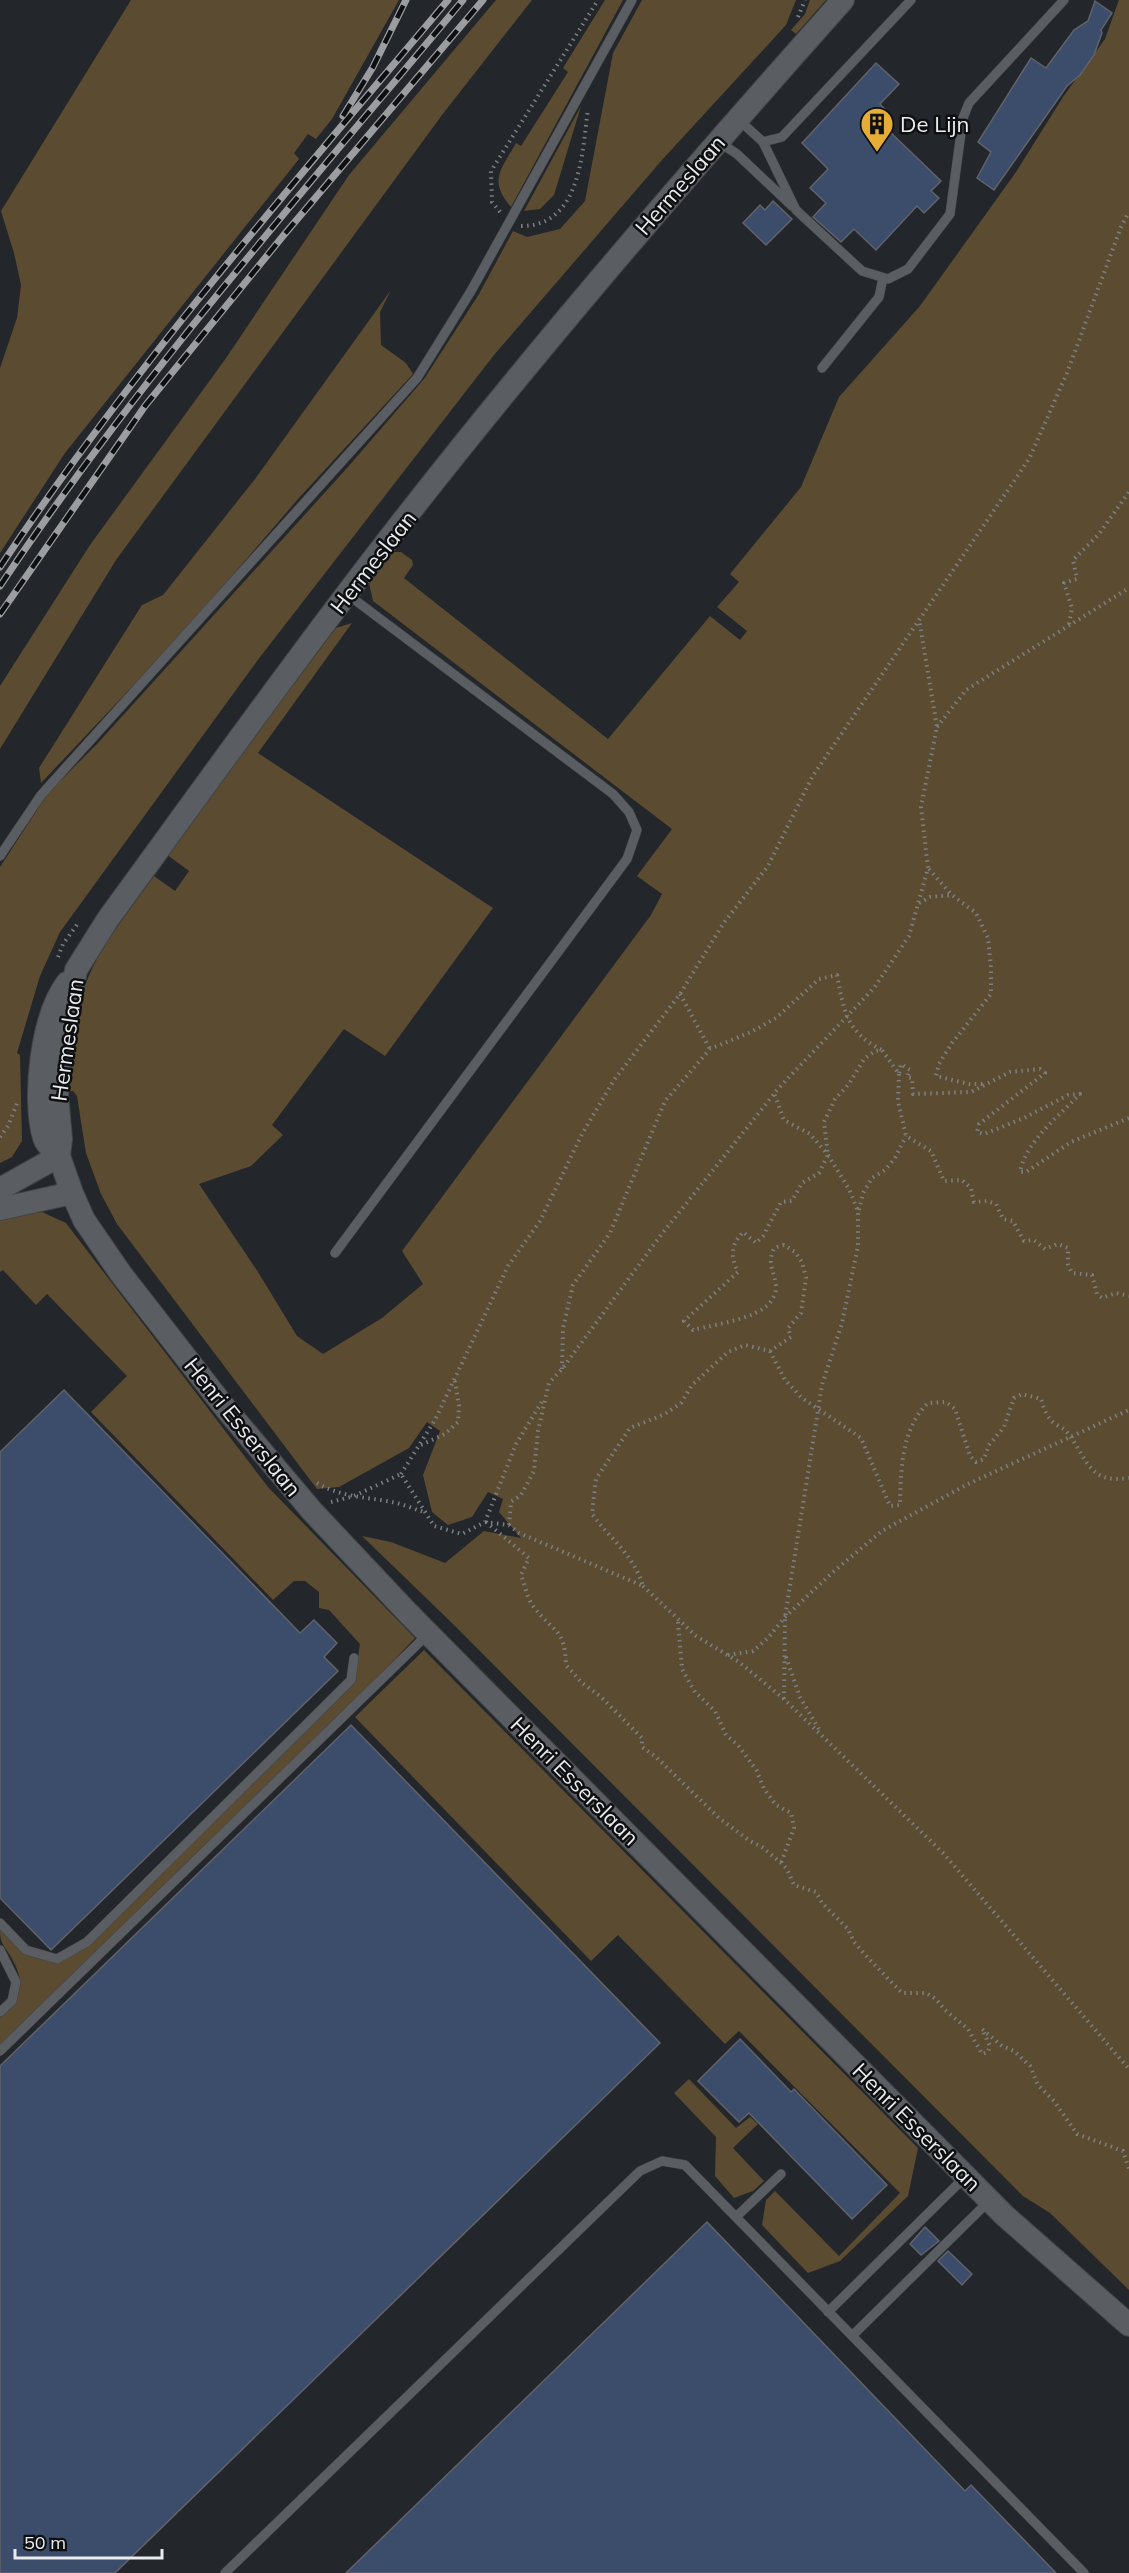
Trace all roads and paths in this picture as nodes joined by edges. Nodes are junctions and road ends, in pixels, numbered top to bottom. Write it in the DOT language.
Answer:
graph roads {
  1 [pos="632,0"];
  2 [pos="805,0"];
  3 [pos="843,0"];
  4 [pos="910,0"];
  5 [pos="1064,0"];
  6 [pos="794,21"];
  7 [pos="737,118"];
  8 [pos="718,141"];
  9 [pos="763,142"];
  10 [pos="796,210"];
  11 [pos="1129,212"];
  12 [pos="883,278"];
  13 [pos="822,368"];
  14 [pos="1129,492"];
  15 [pos="1129,588"];
  16 [pos="347,594"];
  17 [pos="919,619"];
  18 [pos="1069,624"];
  19 [pos="937,727"];
  20 [pos="0,856"];
  21 [pos="928,868"];
  22 [pos="952,895"];
  23 [pos="919,904"];
  24 [pos="680,994"];
  25 [pos="846,1017"];
  26 [pos="710,1048"];
  27 [pos="882,1050"];
  28 [pos="898,1074"];
  29 [pos="987,1084"];
  30 [pos="774,1093"];
  31 [pos="20,1096"];
  32 [pos="1129,1118"];
  33 [pos="906,1136"];
  34 [pos="0,1137"];
  35 [pos="828,1155"];
  36 [pos="59,1156"];
  37 [pos="0,1189"];
  38 [pos="72,1193"];
  39 [pos="0,1209"];
  40 [pos="858,1211"];
  41 [pos="335,1253"];
  42 [pos="1129,1296"];
  43 [pos="770,1351"];
  44 [pos="562,1369"];
  45 [pos="455,1381"];
  46 [pos="546,1396"];
  47 [pos="819,1410"];
  48 [pos="1129,1410"];
  49 [pos="1069,1436"];
  50 [pos="420,1446"];
  51 [pos="401,1474"];
  52 [pos="1129,1478"];
  53 [pos="311,1480"];
  54 [pos="354,1497"];
  55 [pos="323,1502"];
  56 [pos="333,1502"];
  57 [pos="332,1511"];
  58 [pos="425,1513"];
  59 [pos="486,1522"];
  60 [pos="509,1526"];
  61 [pos="643,1586"];
  62 [pos="785,1617"];
  63 [pos="678,1621"];
  64 [pos="429,1634"];
  65 [pos="785,1654"];
  66 [pos="728,1655"];
  67 [pos="354,1658"];
  68 [pos="784,1700"];
  69 [pos="823,1737"];
  70 [pos="781,1863"];
  71 [pos="0,1923"];
  72 [pos="0,1950"];
  73 [pos="0,2012"];
  74 [pos="0,2051"];
  75 [pos="1129,2069"];
  76 [pos="1129,2169"];
  77 [pos="781,2174"];
  78 [pos="966,2176"];
  79 [pos="989,2200"];
  80 [pos="736,2217"];
  81 [pos="828,2312"];
  82 [pos="1129,2325"];
  83 [pos="852,2336"];
  84 [pos="225,2573"];
  85 [pos="1084,2573"];
  1 -- 20 [label="lane"];
  2 -- 6 [label="path"];
  3 -- 7 [label="street, Hermeslaan"];
  4 -- 9 [label="lane"];
  5 -- 12 [label="lane"];
  7 -- 8 [label="street, Hermeslaan"];
  7 -- 9 [label="lane"];
  8 -- 10 [label="lane"];
  8 -- 16 [label="street, Hermeslaan"];
  9 -- 10 [label="lane"];
  10 -- 12 [label="lane"];
  11 -- 17 [label="path"];
  12 -- 13 [label="lane"];
  14 -- 18 [label="path"];
  15 -- 18 [label="path"];
  16 -- 36 [label="street, Hermeslaan"];
  16 -- 41 [label="lane"];
  17 -- 19 [label="path"];
  17 -- 24 [label="path"];
  18 -- 19 [label="path"];
  19 -- 21 [label="path"];
  21 -- 22 [label="path"];
  21 -- 23 [label="path"];
  22 -- 23 [label="path"];
  22 -- 29 [label="path"];
  23 -- 25 [label="path"];
  24 -- 26 [label="path"];
  24 -- 45 [label="path"];
  25 -- 26 [label="path"];
  25 -- 27 [label="path"];
  25 -- 30 [label="path"];
  26 -- 44 [label="path"];
  27 -- 28 [label="path"];
  27 -- 35 [label="path"];
  28 -- 29 [label="path"];
  28 -- 33 [label="path"];
  29 -- 32 [label="path"];
  30 -- 35 [label="path"];
  30 -- 44 [label="path"];
  31 -- 34 [label="path"];
  33 -- 40 [label="path"];
  33 -- 42 [label="path"];
  35 -- 40 [label="path"];
  35 -- 43 [label="path"];
  36 -- 37 [label="street"];
  36 -- 38 [label="street"];
  38 -- 39 [label="street"];
  38 -- 64 [label="street, Henri Esserslaan"];
  40 -- 47 [label="path"];
  43 -- 47 [label="path"];
  43 -- 61 [label="path"];
  44 -- 46 [label="path"];
  45 -- 50 [label="path"];
  45 -- 50 [label="path"];
  46 -- 59 [label="path"];
  46 -- 60 [label="path"];
  47 -- 49 [label="path"];
  47 -- 62 [label="path"];
  48 -- 49 [label="path"];
  49 -- 52 [label="path"];
  49 -- 62 [label="path"];
  50 -- 51 [label="path"];
  51 -- 54 [label="path"];
  51 -- 58 [label="path"];
  53 -- 54 [label="path"];
  54 -- 56 [label="path"];
  54 -- 58 [label="path"];
  55 -- 57 [label="path"];
  58 -- 59 [label="path"];
  59 -- 60 [label="path"];
  59 -- 70 [label="path"];
  60 -- 61 [label="path"];
  61 -- 63 [label="path"];
  62 -- 65 [label="path"];
  62 -- 66 [label="path"];
  63 -- 66 [label="path"];
  63 -- 70 [label="path"];
  64 -- 74 [label="lane"];
  64 -- 78 [label="street, Henri Esserslaan"];
  65 -- 68 [label="path"];
  65 -- 69 [label="path"];
  66 -- 68 [label="path"];
  67 -- 71 [label="lane"];
  68 -- 69 [label="path"];
  69 -- 75 [label="path"];
  70 -- 76 [label="path"];
  72 -- 73 [label="lane"];
  77 -- 80 [label="lane"];
  78 -- 79 [label="street, Henri Esserslaan"];
  78 -- 81 [label="lane"];
  79 -- 82 [label="street, Henri Esserslaan"];
  79 -- 83 [label="lane"];
  80 -- 81 [label="lane"];
  80 -- 84 [label="lane"];
  81 -- 83 [label="lane"];
  83 -- 85 [label="lane"];
}
